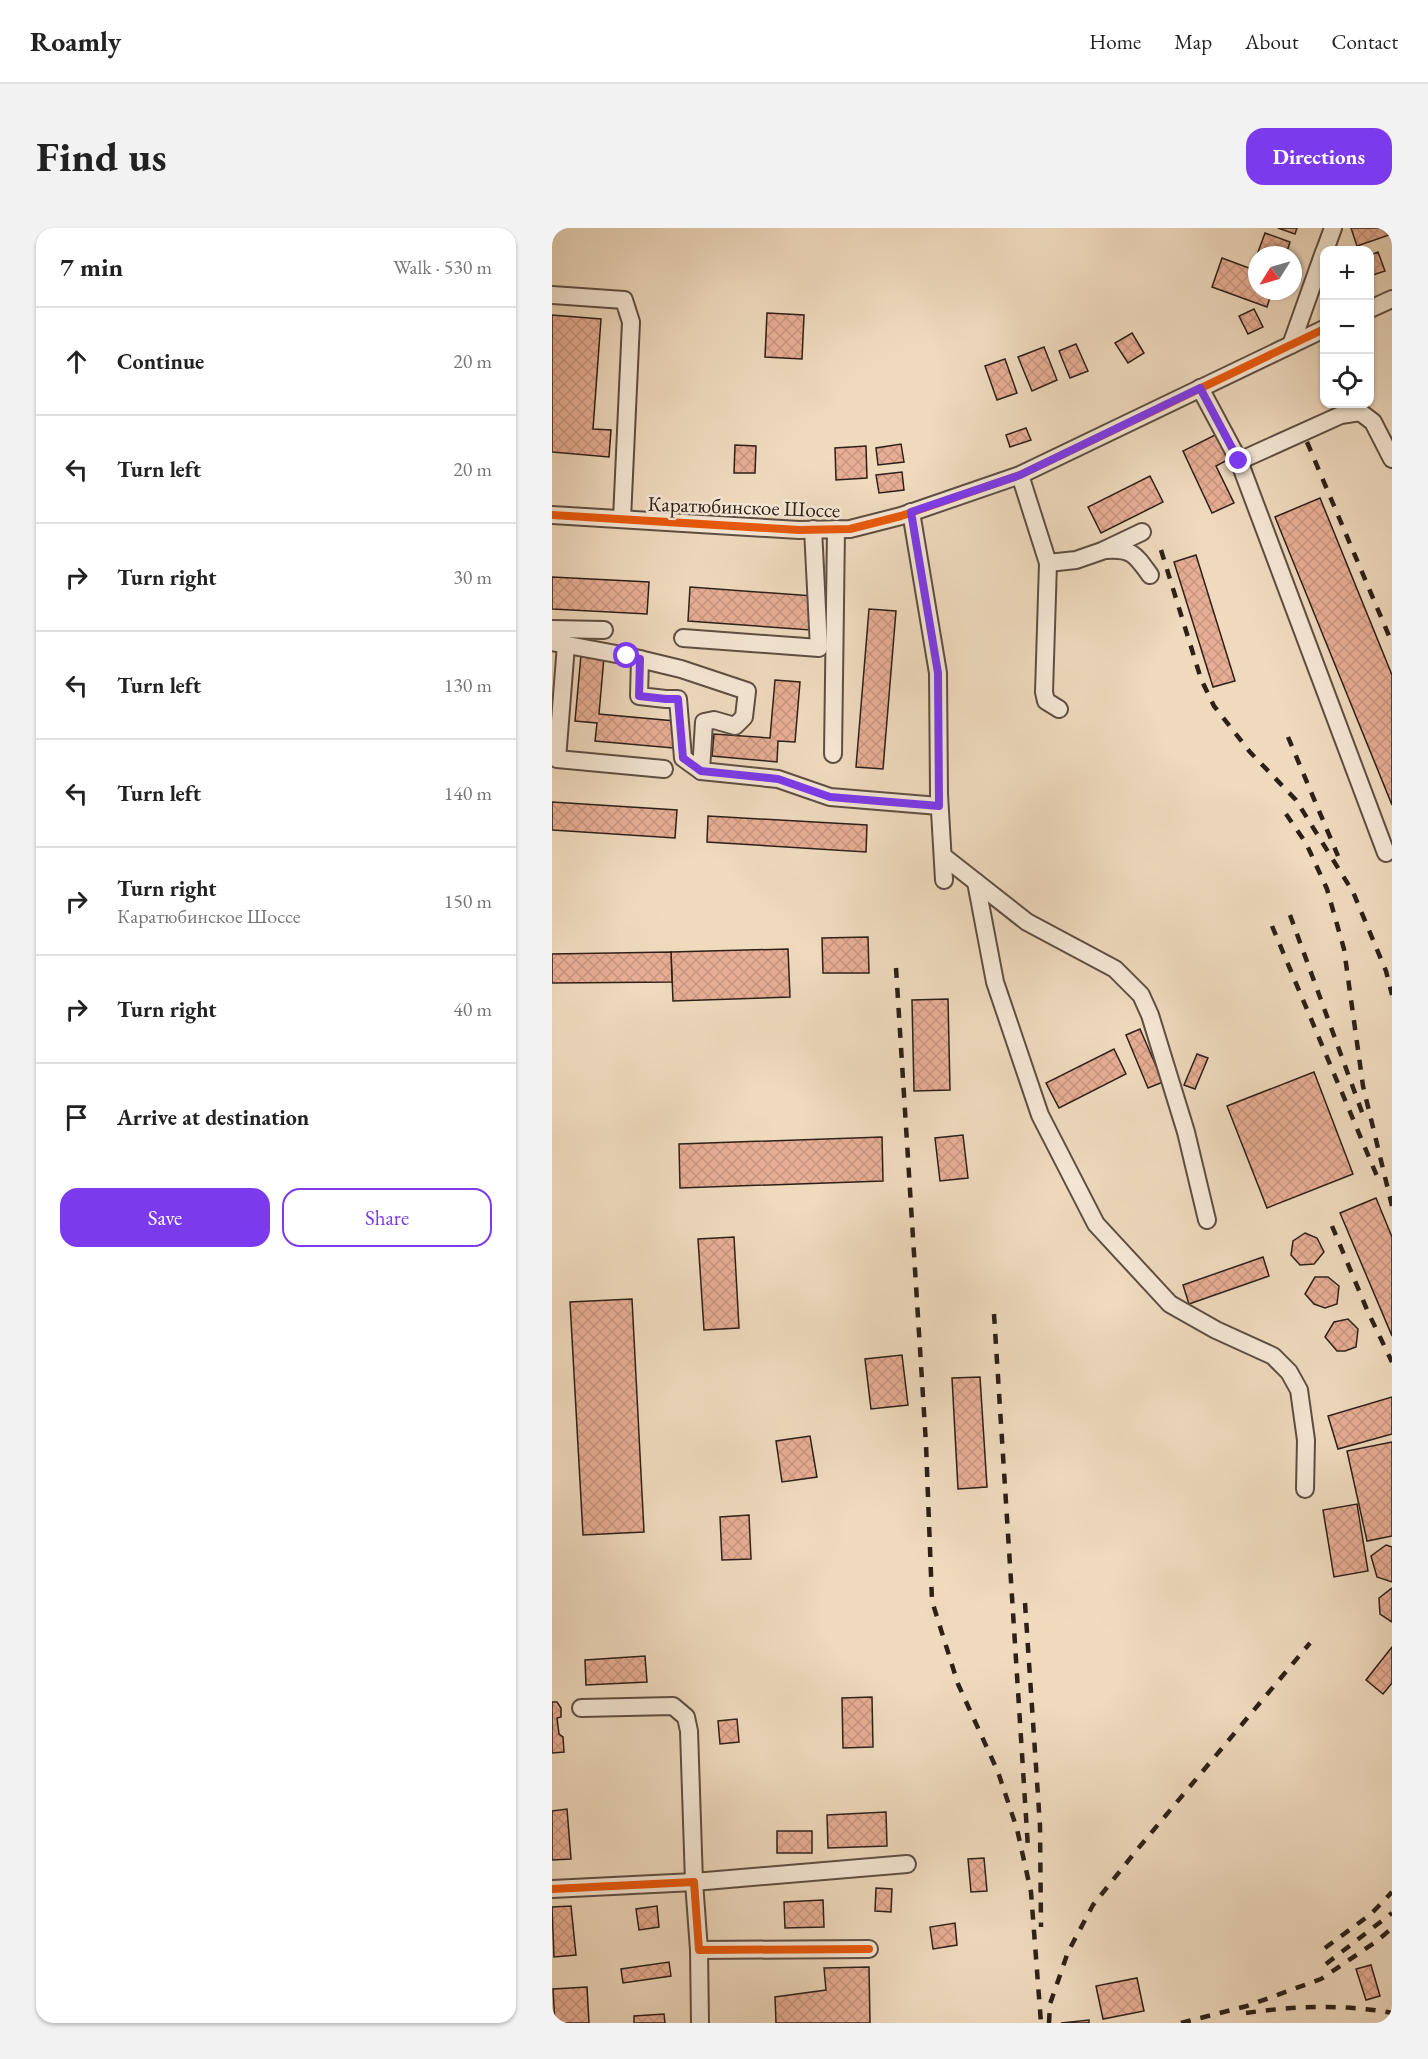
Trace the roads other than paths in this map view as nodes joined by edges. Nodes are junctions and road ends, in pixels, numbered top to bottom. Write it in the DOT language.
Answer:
graph roads {
  1 [pos="1333,228"];
  2 [pos="1327,246"];
  3 [pos="1320,265"];
  4 [pos="552,295"];
  5 [pos="1392,299"];
  6 [pos="1374,307"];
  7 [pos="1320,331"];
  8 [pos="1291,345"];
  9 [pos="1200,388"];
  10 [pos="1392,459"];
  11 [pos="1239,461"];
  12 [pos="1020,475"];
  13 [pos="911,512"];
  14 [pos="552,515"];
  15 [pos="622,519"];
  16 [pos="813,529"];
  17 [pos="836,529"];
  18 [pos="1142,532"];
  19 [pos="1102,551"];
  20 [pos="1048,563"];
  21 [pos="1150,575"];
  22 [pos="552,630"];
  23 [pos="604,630"];
  24 [pos="683,638"];
  25 [pos="559,644"];
  26 [pos="640,659"];
  27 [pos="1059,709"];
  28 [pos="833,754"];
  29 [pos="664,769"];
  30 [pos="701,771"];
  31 [pos="939,806"];
  32 [pos="1386,853"];
  33 [pos="943,856"];
  34 [pos="944,880"];
  35 [pos="976,882"];
  36 [pos="1207,1220"];
  37 [pos="1305,1489"];
  38 [pos="581,1708"];
  39 [pos="907,1864"];
  40 [pos="694,1882"];
  41 [pos="552,1889"];
  42 [pos="869,1949"];
  43 [pos="699,1950"];
  44 [pos="700,2023"];
  1 -- 2 [label="street"];
  3 -- 8 [label="street"];
  4 -- 15 [label="street"];
  5 -- 6 [label="street"];
  7 -- 8 [label="street, Каратюбинское Шоссе"];
  8 -- 9 [label="street, Каратюбинское Шоссе"];
  9 -- 11 [label="street"];
  9 -- 12 [label="street, Каратюбинское Шоссе"];
  10 -- 11 [label="street"];
  11 -- 32 [label="street"];
  12 -- 13 [label="street, Каратюбинское Шоссе"];
  12 -- 20 [label="street"];
  13 -- 17 [label="street, Каратюбинское Шоссе"];
  13 -- 31 [label="street"];
  14 -- 15 [label="street, Каратюбинское Шоссе"];
  15 -- 16 [label="street, Каратюбинское Шоссе"];
  16 -- 17 [label="street, Каратюбинское Шоссе"];
  16 -- 24 [label="street"];
  17 -- 28 [label="street"];
  18 -- 19 [label="street"];
  19 -- 20 [label="street"];
  19 -- 21 [label="street"];
  20 -- 27 [label="street"];
  22 -- 23 [label="street"];
  25 -- 26 [label="street"];
  25 -- 29 [label="street"];
  26 -- 30 [label="street"];
  26 -- 30 [label="street"];
  30 -- 31 [label="street"];
  31 -- 33 [label="street"];
  33 -- 34 [label="street"];
  33 -- 35 [label="street"];
  35 -- 36 [label="street"];
  35 -- 37 [label="street"];
  38 -- 40 [label="street"];
  39 -- 40 [label="street"];
  40 -- 41 [label="street"];
  40 -- 43 [label="street"];
  42 -- 43 [label="street"];
  43 -- 44 [label="street"];
}
